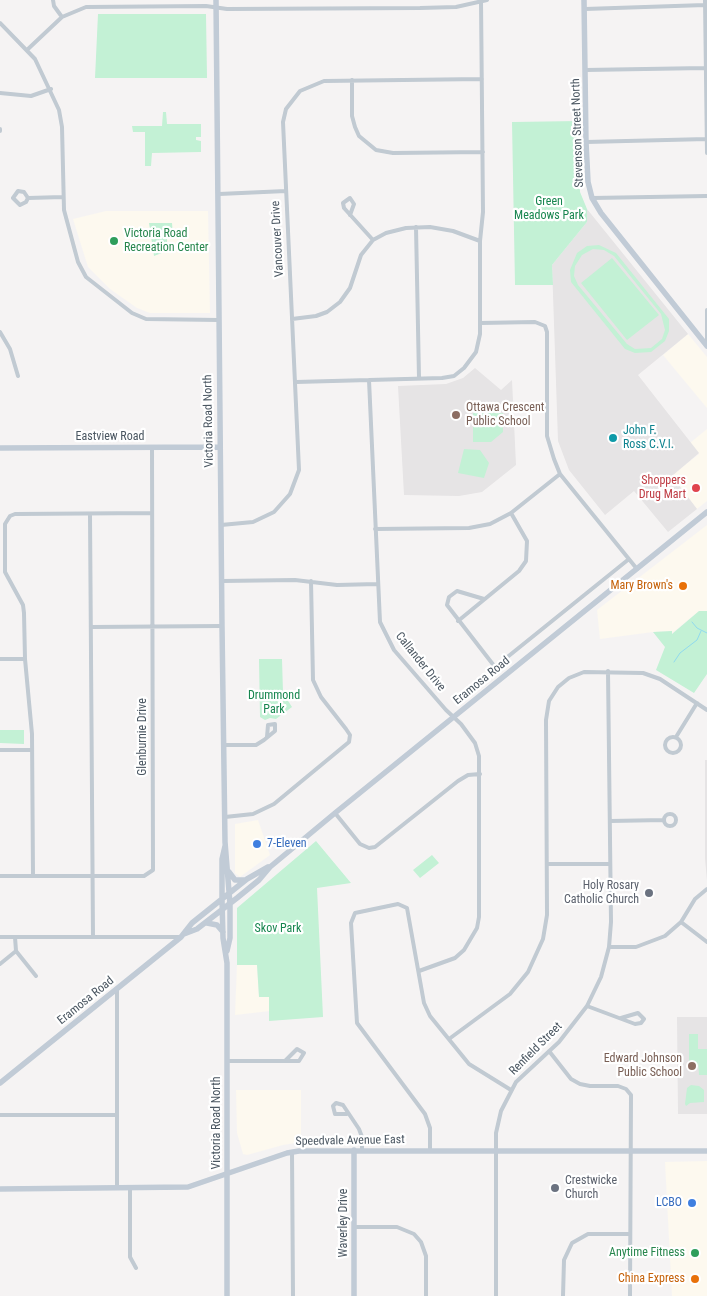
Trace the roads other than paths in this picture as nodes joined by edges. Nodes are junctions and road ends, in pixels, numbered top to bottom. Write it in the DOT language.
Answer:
graph roads {
  1 [pos="53,0"];
  2 [pos="216,0"];
  3 [pos="487,0"];
  4 [pos="584,0"];
  5 [pos="669,0"];
  6 [pos="705,0"];
  7 [pos="150,1"];
  8 [pos="481,1"];
  9 [pos="420,2"];
  10 [pos="150,6"];
  11 [pos="669,6"];
  12 [pos="705,6"];
  13 [pos="216,7"];
  14 [pos="420,8"];
  15 [pos="584,9"];
  16 [pos="62,17"];
  17 [pos="0,23"];
  18 [pos="28,49"];
  19 [pos="705,68"];
  20 [pos="586,70"];
  21 [pos="352,80"];
  22 [pos="482,80"];
  23 [pos="51,89"];
  24 [pos="0,93"];
  25 [pos="707,139"];
  26 [pos="586,142"];
  27 [pos="483,152"];
  28 [pos="707,153"];
  29 [pos="286,191"];
  30 [pos="219,194"];
  31 [pos="707,196"];
  32 [pos="63,197"];
  33 [pos="28,198"];
  34 [pos="592,198"];
  35 [pos="350,215"];
  36 [pos="416,227"];
  37 [pos="373,240"];
  38 [pos="480,241"];
  39 [pos="707,310"];
  40 [pos="292,318"];
  41 [pos="219,320"];
  42 [pos="480,323"];
  43 [pos="0,332"];
  44 [pos="707,345"];
  45 [pos="18,376"];
  46 [pos="419,378"];
  47 [pos="368,380"];
  48 [pos="296,382"];
  49 [pos="152,447"];
  50 [pos="220,447"];
  51 [pos="0,448"];
  52 [pos="560,474"];
  53 [pos="511,512"];
  54 [pos="707,512"];
  55 [pos="152,513"];
  56 [pos="90,514"];
  57 [pos="221,525"];
  58 [pos="375,529"];
  59 [pos="629,559"];
  60 [pos="637,569"];
  61 [pos="222,581"];
  62 [pos="311,581"];
  63 [pos="377,584"];
  64 [pos="484,599"];
  65 [pos="458,621"];
  66 [pos="222,626"];
  67 [pos="91,627"];
  68 [pos="152,627"];
  69 [pos="0,659"];
  70 [pos="25,659"];
  71 [pos="608,671"];
  72 [pos="697,703"];
  73 [pos="707,710"];
  74 [pos="453,717"];
  75 [pos="267,737"];
  76 [pos="676,738"];
  77 [pos="224,745"];
  78 [pos="0,750"];
  79 [pos="32,750"];
  80 [pos="480,774"];
  81 [pos="335,812"];
  82 [pos="225,817"];
  83 [pos="664,820"];
  84 [pos="610,821"];
  85 [pos="226,842"];
  86 [pos="547,864"];
  87 [pos="610,864"];
  88 [pos="270,867"];
  89 [pos="229,872"];
  90 [pos="0,876"];
  91 [pos="33,876"];
  92 [pos="92,876"];
  93 [pos="247,879"];
  94 [pos="707,889"];
  95 [pos="229,894"];
  96 [pos="222,900"];
  97 [pos="230,904"];
  98 [pos="222,909"];
  99 [pos="681,922"];
  100 [pos="204,924"];
  101 [pos="223,934"];
  102 [pos="183,935"];
  103 [pos="0,937"];
  104 [pos="15,937"];
  105 [pos="93,937"];
  106 [pos="707,942"];
  107 [pos="609,947"];
  108 [pos="16,951"];
  109 [pos="227,951"];
  110 [pos="0,964"];
  111 [pos="419,971"];
  112 [pos="36,976"];
  113 [pos="117,989"];
  114 [pos="587,1006"];
  115 [pos="621,1018"];
  116 [pos="449,1040"];
  117 [pos="549,1051"];
  118 [pos="227,1061"];
  119 [pos="285,1061"];
  120 [pos="0,1083"];
  121 [pos="511,1090"];
  122 [pos="347,1114"];
  123 [pos="0,1115"];
  124 [pos="117,1115"];
  125 [pos="354,1150"];
  126 [pos="362,1150"];
  127 [pos="430,1150"];
  128 [pos="496,1150"];
  129 [pos="292,1152"];
  130 [pos="631,1152"];
  131 [pos="707,1152"];
  132 [pos="227,1175"];
  133 [pos="117,1188"];
  134 [pos="130,1188"];
  135 [pos="0,1189"];
  136 [pos="354,1227"];
  137 [pos="630,1234"];
  138 [pos="136,1268"];
  139 [pos="227,1296"];
  140 [pos="293,1296"];
  141 [pos="354,1296"];
  142 [pos="426,1296"];
  143 [pos="496,1296"];
  144 [pos="563,1296"];
  145 [pos="630,1296"];
  1 -- 16 [label="street"];
  2 -- 13 [label="main road, Victoria Road North"];
  3 -- 8 [label="street"];
  4 -- 15 [label="main road, Stevenson Street North"];
  5 -- 11 [label="street"];
  6 -- 12 [label="street"];
  7 -- 10 [label="street"];
  8 -- 14 [label="street"];
  8 -- 22 [label="street"];
  9 -- 14 [label="street"];
  10 -- 13 [label="street"];
  10 -- 16 [label="street"];
  11 -- 12 [label="street"];
  11 -- 15 [label="street"];
  12 -- 19 [label="street"];
  13 -- 14 [label="street"];
  13 -- 30 [label="main road, Victoria Road North"];
  15 -- 20 [label="main road, Stevenson Street North"];
  16 -- 18 [label="street"];
  17 -- 18 [label="street"];
  18 -- 23 [label="street"];
  19 -- 20 [label="street"];
  19 -- 25 [label="street"];
  20 -- 26 [label="main road, Stevenson Street North"];
  21 -- 22 [label="street, Vancouver Drive"];
  21 -- 27 [label="street"];
  21 -- 29 [label="street, Vancouver Drive"];
  22 -- 27 [label="street"];
  23 -- 24 [label="street"];
  23 -- 32 [label="street"];
  25 -- 26 [label="street"];
  25 -- 28 [label="street"];
  26 -- 34 [label="main road, Stevenson Street North"];
  27 -- 38 [label="street"];
  29 -- 30 [label="street"];
  29 -- 40 [label="street, Vancouver Drive"];
  30 -- 41 [label="main road, Victoria Road North"];
  31 -- 34 [label="street"];
  32 -- 33 [label="street"];
  32 -- 41 [label="street"];
  34 -- 44 [label="main road, Stevenson Street North"];
  35 -- 37 [label="street"];
  36 -- 37 [label="street"];
  36 -- 38 [label="street"];
  36 -- 46 [label="street"];
  37 -- 40 [label="street"];
  38 -- 42 [label="street"];
  39 -- 44 [label="street"];
  40 -- 48 [label="street, Vancouver Drive"];
  41 -- 50 [label="main road, Victoria Road North"];
  42 -- 46 [label="street"];
  42 -- 52 [label="street"];
  43 -- 45 [label="street"];
  46 -- 47 [label="street"];
  47 -- 48 [label="street"];
  47 -- 58 [label="street, Callander Drive"];
  48 -- 57 [label="street, Vancouver Drive"];
  49 -- 50 [label="main road, Eastview Road"];
  49 -- 51 [label="main road, Eastview Road"];
  49 -- 55 [label="street, Glenburnie Drive"];
  50 -- 57 [label="main road, Victoria Road North"];
  52 -- 53 [label="street"];
  52 -- 59 [label="street"];
  53 -- 58 [label="street"];
  53 -- 64 [label="street"];
  54 -- 60 [label="main road, Eramosa Road"];
  55 -- 56 [label="street"];
  55 -- 68 [label="street, Glenburnie Drive"];
  56 -- 67 [label="street"];
  56 -- 70 [label="street"];
  57 -- 61 [label="main road, Victoria Road North"];
  58 -- 63 [label="street, Callander Drive"];
  59 -- 60 [label="street"];
  59 -- 65 [label="street"];
  60 -- 74 [label="main road, Eramosa Road"];
  61 -- 62 [label="street"];
  61 -- 66 [label="main road, Victoria Road North"];
  62 -- 63 [label="street"];
  62 -- 82 [label="street"];
  63 -- 74 [label="street, Callander Drive"];
  64 -- 65 [label="street"];
  64 -- 65 [label="street"];
  66 -- 68 [label="street"];
  66 -- 77 [label="main road, Victoria Road North"];
  67 -- 68 [label="street"];
  67 -- 92 [label="street"];
  68 -- 92 [label="street, Glenburnie Drive"];
  69 -- 70 [label="street"];
  70 -- 79 [label="street"];
  71 -- 72 [label="street"];
  71 -- 84 [label="street, Renfield Street"];
  71 -- 86 [label="street"];
  72 -- 73 [label="street"];
  72 -- 76 [label="street"];
  74 -- 80 [label="street, Callander Drive"];
  74 -- 81 [label="main road, Eramosa Road"];
  75 -- 77 [label="street"];
  76 -- 76 [label="street"];
  77 -- 82 [label="main road, Victoria Road North"];
  78 -- 79 [label="street"];
  79 -- 91 [label="street"];
  80 -- 81 [label="street"];
  80 -- 111 [label="street, Callander Drive"];
  81 -- 88 [label="main road, Eramosa Road"];
  82 -- 85 [label="main road, Victoria Road North"];
  83 -- 84 [label="street"];
  84 -- 87 [label="street, Renfield Street"];
  85 -- 89 [label="main road, Victoria Road North"];
  85 -- 96 [label="main road, Victoria Road North"];
  86 -- 87 [label="street"];
  86 -- 116 [label="street"];
  87 -- 107 [label="street, Renfield Street"];
  88 -- 93 [label="main road, Eramosa Road"];
  88 -- 97 [label="main road, Eramosa Road"];
  89 -- 93 [label="main road"];
  89 -- 95 [label="main road, Victoria Road North"];
  90 -- 91 [label="street, Glenburnie Drive"];
  91 -- 92 [label="street, Glenburnie Drive"];
  92 -- 105 [label="street"];
  93 -- 95 [label="main road, Eramosa Road"];
  94 -- 99 [label="street"];
  95 -- 96 [label="main road, Eramosa Road"];
  95 -- 97 [label="main road, Victoria Road North"];
  96 -- 98 [label="main road, Victoria Road North"];
  96 -- 102 [label="main road, Eramosa Road"];
  97 -- 98 [label="main road, Eramosa Road"];
  97 -- 109 [label="main road, Victoria Road North"];
  98 -- 100 [label="main road, Eramosa Road"];
  98 -- 101 [label="main road, Victoria Road North"];
  99 -- 106 [label="street"];
  99 -- 107 [label="street"];
  100 -- 101 [label="main road"];
  100 -- 102 [label="main road, Eramosa Road"];
  101 -- 109 [label="main road, Victoria Road North"];
  102 -- 105 [label="street"];
  102 -- 113 [label="main road, Eramosa Road"];
  103 -- 104 [label="street"];
  104 -- 105 [label="street"];
  104 -- 108 [label="street"];
  107 -- 114 [label="street, Renfield Street"];
  108 -- 110 [label="street"];
  108 -- 112 [label="street"];
  109 -- 118 [label="main road, Victoria Road North"];
  111 -- 116 [label="street"];
  111 -- 127 [label="street"];
  113 -- 120 [label="main road, Eramosa Road"];
  113 -- 124 [label="street"];
  114 -- 115 [label="street"];
  114 -- 117 [label="street, Renfield Street"];
  115 -- 115 [label="street"];
  116 -- 121 [label="street"];
  117 -- 121 [label="street, Renfield Street"];
  117 -- 130 [label="street"];
  118 -- 119 [label="street"];
  118 -- 132 [label="main road, Victoria Road North"];
  119 -- 119 [label="street"];
  121 -- 128 [label="street, Renfield Street"];
  122 -- 126 [label="street"];
  123 -- 124 [label="street"];
  124 -- 133 [label="street"];
  125 -- 126 [label="main road, Speedvale Avenue East"];
  125 -- 129 [label="main road, Speedvale Avenue East"];
  125 -- 136 [label="main road, Waverley Drive"];
  126 -- 127 [label="main road, Speedvale Avenue East"];
  127 -- 128 [label="main road, Speedvale Avenue East"];
  128 -- 130 [label="main road, Speedvale Avenue East"];
  128 -- 143 [label="street, Renfield Street"];
  129 -- 132 [label="main road, Speedvale Avenue East"];
  129 -- 140 [label="street"];
  130 -- 131 [label="main road, Speedvale Avenue East"];
  130 -- 137 [label="street"];
  132 -- 134 [label="main road, Speedvale Avenue East"];
  132 -- 139 [label="main road, Victoria Road North"];
  133 -- 134 [label="main road, Speedvale Avenue East"];
  133 -- 135 [label="main road, Speedvale Avenue East"];
  134 -- 138 [label="street"];
  136 -- 141 [label="main road, Waverley Drive"];
  136 -- 142 [label="street"];
  137 -- 144 [label="street"];
  137 -- 145 [label="street"];
}
